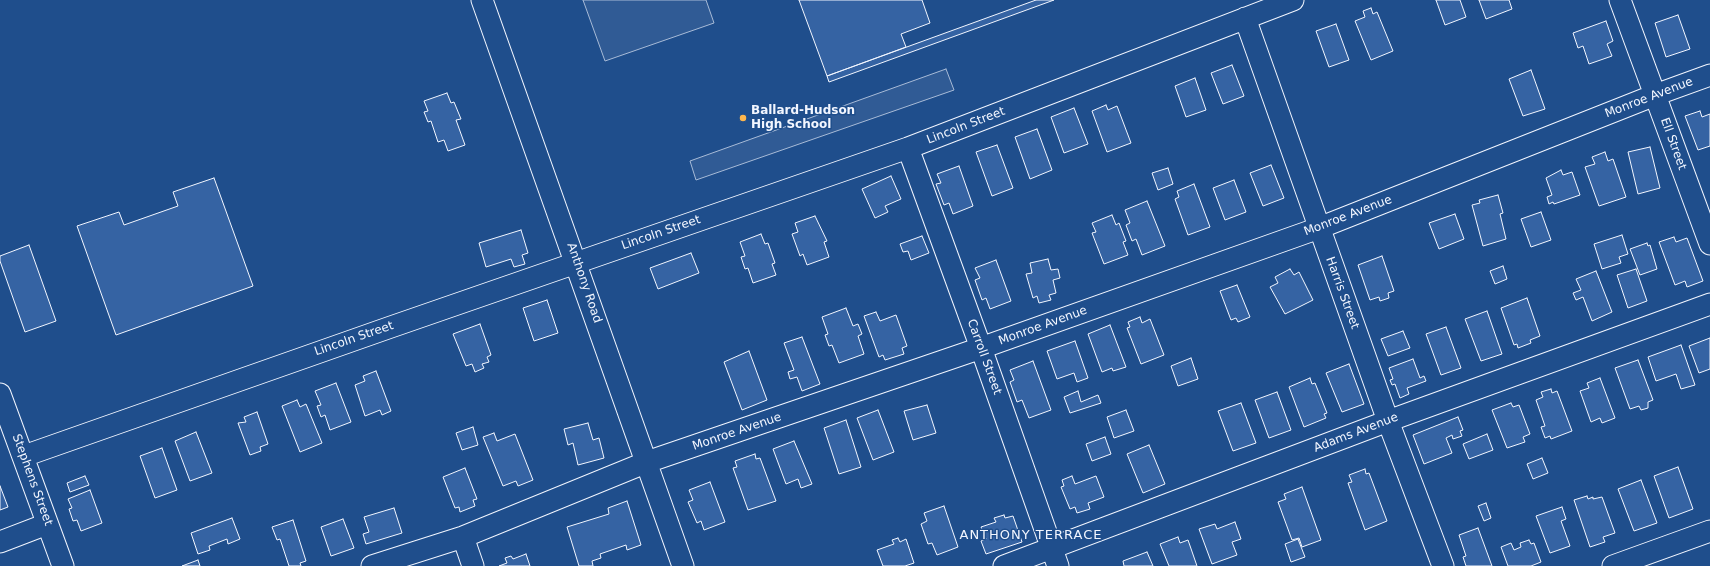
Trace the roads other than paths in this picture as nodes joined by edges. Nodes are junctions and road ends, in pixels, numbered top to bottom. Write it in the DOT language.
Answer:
graph roads {
  1 [pos="482,0"];
  2 [pos="1294,0"];
  3 [pos="1620,0"];
  4 [pos="1245,18"];
  5 [pos="1710,75"];
  6 [pos="1655,95"];
  7 [pos="908,148"];
  8 [pos="1319,228"];
  9 [pos="1710,244"];
  10 [pos="576,262"];
  11 [pos="1710,304"];
  12 [pos="981,348"];
  13 [pos="0,394"];
  14 [pos="1388,421"];
  15 [pos="24,456"];
  16 [pos="647,462"];
  17 [pos="47,524"];
  18 [pos="1710,531"];
  19 [pos="463,537"];
  20 [pos="0,542"];
  21 [pos="1054,557"];
  22 [pos="63,566"];
  23 [pos="372,566"];
  24 [pos="473,566"];
  25 [pos="684,566"];
  26 [pos="1004,566"];
  27 [pos="1443,566"];
  28 [pos="1613,566"];
  1 -- 10 [label="street, Anthony Road"];
  2 -- 4 [label="street, Lincoln Street"];
  3 -- 6 [label="street, Ell Street"];
  4 -- 7 [label="street, Lincoln Street"];
  4 -- 8 [label="street, Harris Street"];
  5 -- 6 [label="street, Monroe Avenue"];
  6 -- 8 [label="street, Monroe Avenue"];
  6 -- 9 [label="street, Ell Street"];
  7 -- 10 [label="street, Lincoln Street"];
  7 -- 12 [label="street, Carroll Street"];
  8 -- 12 [label="street, Monroe Avenue"];
  8 -- 14 [label="street, Harris Street"];
  10 -- 15 [label="street, Lincoln Street"];
  10 -- 16 [label="street, Anthony Road"];
  11 -- 14 [label="street, Adams Avenue"];
  12 -- 16 [label="street, Monroe Avenue"];
  12 -- 21 [label="street, Carroll Street"];
  13 -- 15 [label="street, Stephens Street"];
  14 -- 21 [label="street, Adams Avenue"];
  14 -- 27 [label="street, Harris Street"];
  15 -- 17 [label="street, Stephens Street"];
  16 -- 19 [label="street, Monroe Avenue"];
  16 -- 25 [label="street, Anthony Road"];
  17 -- 20 [label="street"];
  17 -- 22 [label="street, Stephens Street"];
  18 -- 28 [label="street"];
  19 -- 23 [label="street, Monroe Avenue"];
  19 -- 24 [label="street"];
  21 -- 26 [label="street, Adams Avenue"];
}
